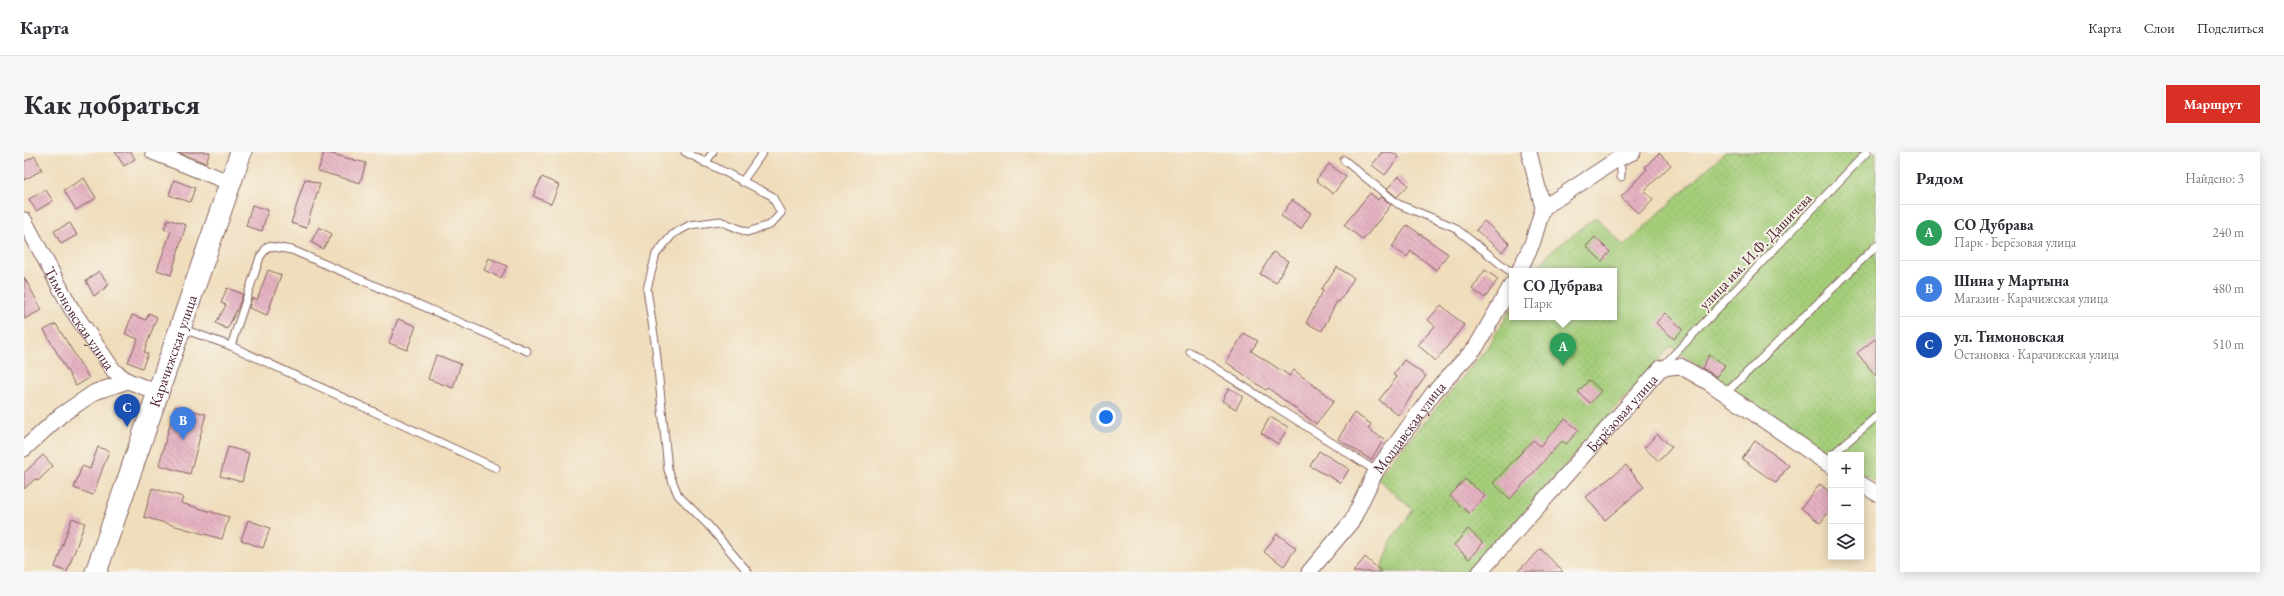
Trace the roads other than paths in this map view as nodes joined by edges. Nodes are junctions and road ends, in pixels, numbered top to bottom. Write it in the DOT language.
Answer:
graph roads {
  1 [pos="153,152"];
  2 [pos="241,152"];
  3 [pos="685,152"];
  4 [pos="714,152"];
  5 [pos="763,152"];
  6 [pos="1529,152"];
  7 [pos="1633,152"];
  8 [pos="1868,152"];
  9 [pos="1344,160"];
  10 [pos="1616,160"];
  11 [pos="705,163"];
  12 [pos="1622,177"];
  13 [pos="742,182"];
  14 [pos="231,183"];
  15 [pos="1543,208"];
  16 [pos="24,220"];
  17 [pos="1876,246"];
  18 [pos="1520,268"];
  19 [pos="1509,271"];
  20 [pos="1509,289"];
  21 [pos="180,329"];
  22 [pos="232,346"];
  23 [pos="527,351"];
  24 [pos="1190,352"];
  25 [pos="1661,368"];
  26 [pos="128,381"];
  27 [pos="159,393"];
  28 [pos="1725,394"];
  29 [pos="1876,417"];
  30 [pos="24,449"];
  31 [pos="1839,452"];
  32 [pos="1828,459"];
  33 [pos="496,468"];
  34 [pos="1376,471"];
  35 [pos="1864,486"];
  36 [pos="1876,493"];
  37 [pos="96,572"];
  38 [pos="748,572"];
  39 [pos="1309,572"];
  40 [pos="1480,572"];
  1 -- 14 [label="street"];
  2 -- 14 [label="main road, Карачижская улица"];
  3 -- 11 [label="lane"];
  4 -- 11 [label="lane"];
  5 -- 13 [label="lane"];
  6 -- 15 [label="street"];
  7 -- 10 [label="street"];
  8 -- 25 [label="lane, улица им. И.Ф. Дашичева"];
  9 -- 19 [label="lane"];
  10 -- 12 [label="lane"];
  10 -- 15 [label="street"];
  11 -- 13 [label="lane"];
  13 -- 38 [label="lane"];
  14 -- 21 [label="main road, Карачижская улица"];
  15 -- 18 [label="street"];
  16 -- 26 [label="street, Тимоновская улица"];
  17 -- 28 [label="lane"];
  20 -- 34 [label="street, Молдавская улица"];
  21 -- 22 [label="lane"];
  21 -- 27 [label="main road, Карачижская улица"];
  22 -- 23 [label="lane"];
  22 -- 33 [label="lane"];
  24 -- 34 [label="lane"];
  25 -- 28 [label="street, Берёзовая улица"];
  25 -- 40 [label="street, Берёзовая улица"];
  26 -- 27 [label="street, Тимоновская улица"];
  26 -- 30 [label="street"];
  27 -- 37 [label="main road, Карачижская улица"];
  28 -- 32 [label="street, Берёзовая улица"];
  29 -- 31 [label="lane"];
  34 -- 39 [label="street, Молдавская улица"];
  35 -- 36 [label="street"];
}
